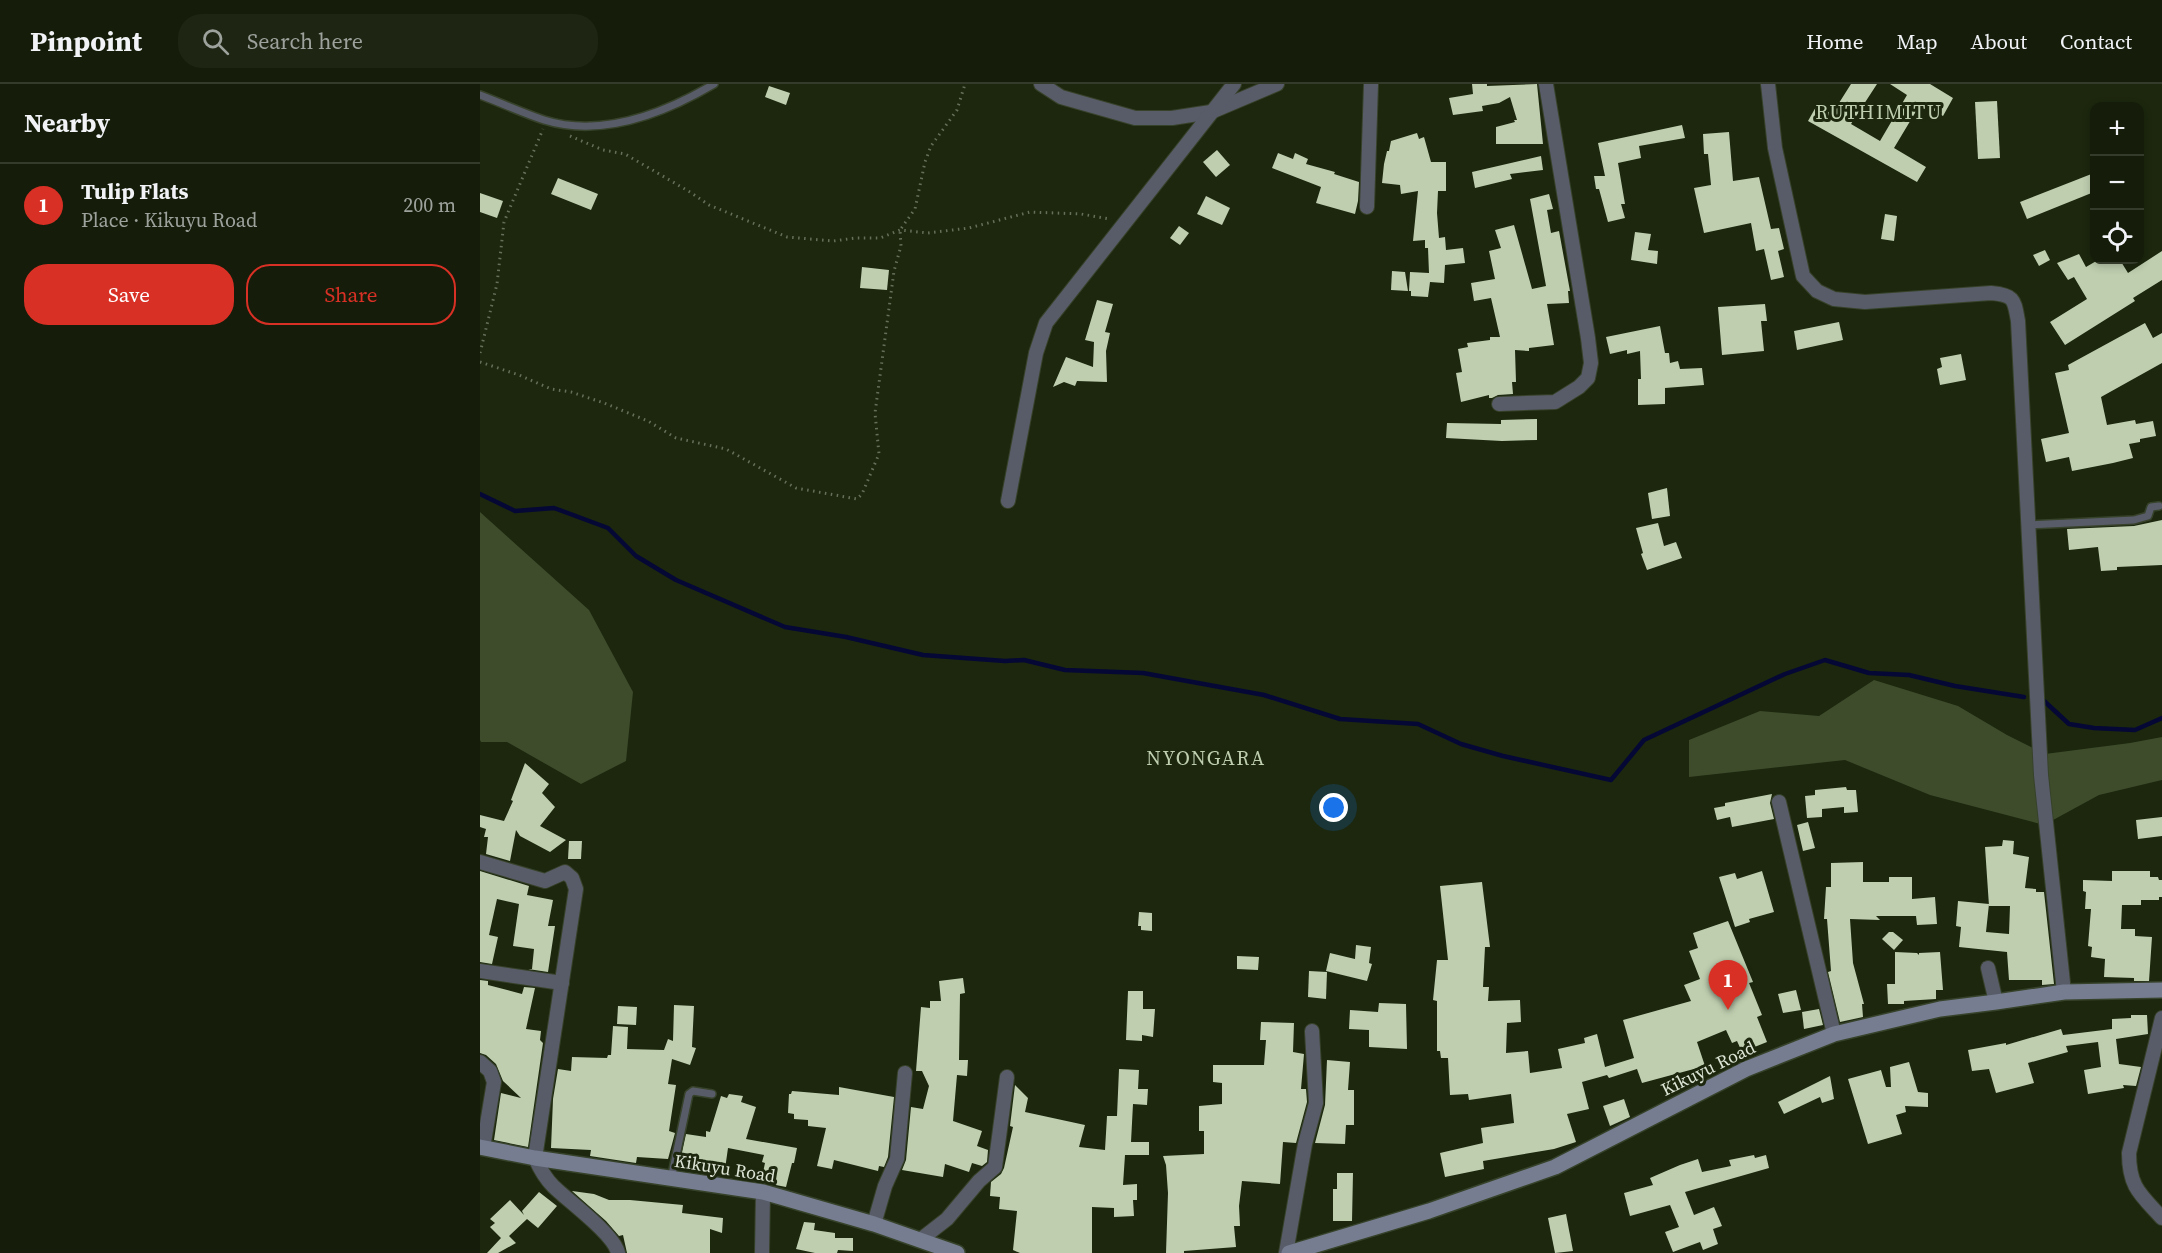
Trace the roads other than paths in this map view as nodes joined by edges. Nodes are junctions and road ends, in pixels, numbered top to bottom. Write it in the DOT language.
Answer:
graph roads {
  1 [pos="714,84"];
  2 [pos="1041,84"];
  3 [pos="1234,84"];
  4 [pos="1277,84"];
  5 [pos="1371,84"];
  6 [pos="1546,84"];
  7 [pos="1768,84"];
  8 [pos="480,95"];
  9 [pos="1211,112"];
  10 [pos="1367,207"];
  11 [pos="1499,405"];
  12 [pos="1008,501"];
  13 [pos="2158,506"];
  14 [pos="2028,525"];
  15 [pos="1779,802"];
  16 [pos="480,862"];
  17 [pos="1988,968"];
  18 [pos="480,971"];
  19 [pos="562,983"];
  20 [pos="2162,990"];
  21 [pos="2064,992"];
  22 [pos="1996,1002"];
  23 [pos="2162,1018"];
  24 [pos="1312,1031"];
  25 [pos="1834,1034"];
  26 [pos="480,1062"];
  27 [pos="905,1073"];
  28 [pos="1007,1077"];
  29 [pos="712,1094"];
  30 [pos="482,1147"];
  31 [pos="535,1158"];
  32 [pos="671,1179"];
  33 [pos="763,1192"];
  34 [pos="2162,1218"];
  35 [pos="874,1224"];
  36 [pos="920,1240"];
  37 [pos="618,1253"];
  38 [pos="762,1253"];
  39 [pos="957,1253"];
  40 [pos="1288,1253"];
  1 -- 8 [label="lane"];
  2 -- 9 [label="street"];
  3 -- 9 [label="street"];
  4 -- 9 [label="street"];
  5 -- 10 [label="street"];
  6 -- 11 [label="street"];
  7 -- 14 [label="street"];
  9 -- 12 [label="street"];
  13 -- 14 [label="lane"];
  14 -- 21 [label="street"];
  15 -- 25 [label="street"];
  16 -- 19 [label="street"];
  17 -- 22 [label="street"];
  18 -- 19 [label="street"];
  19 -- 31 [label="street"];
  20 -- 21 [label="main road, Kikuyu Road"];
  21 -- 22 [label="main road, Kikuyu Road"];
  22 -- 25 [label="main road, Kikuyu Road"];
  23 -- 34 [label="street"];
  24 -- 40 [label="street"];
  25 -- 40 [label="main road, Kikuyu Road"];
  26 -- 30 [label="street"];
  27 -- 35 [label="street"];
  28 -- 36 [label="street"];
  29 -- 32 [label="lane"];
  30 -- 31 [label="main road, Kikuyu Road"];
  31 -- 32 [label="main road, Kikuyu Road"];
  31 -- 37 [label="street"];
  32 -- 33 [label="main road, Kikuyu Road"];
  33 -- 35 [label="main road, Kikuyu Road"];
  33 -- 38 [label="street"];
  35 -- 36 [label="main road, Kikuyu Road"];
  36 -- 39 [label="main road, Kikuyu Road"];
}
